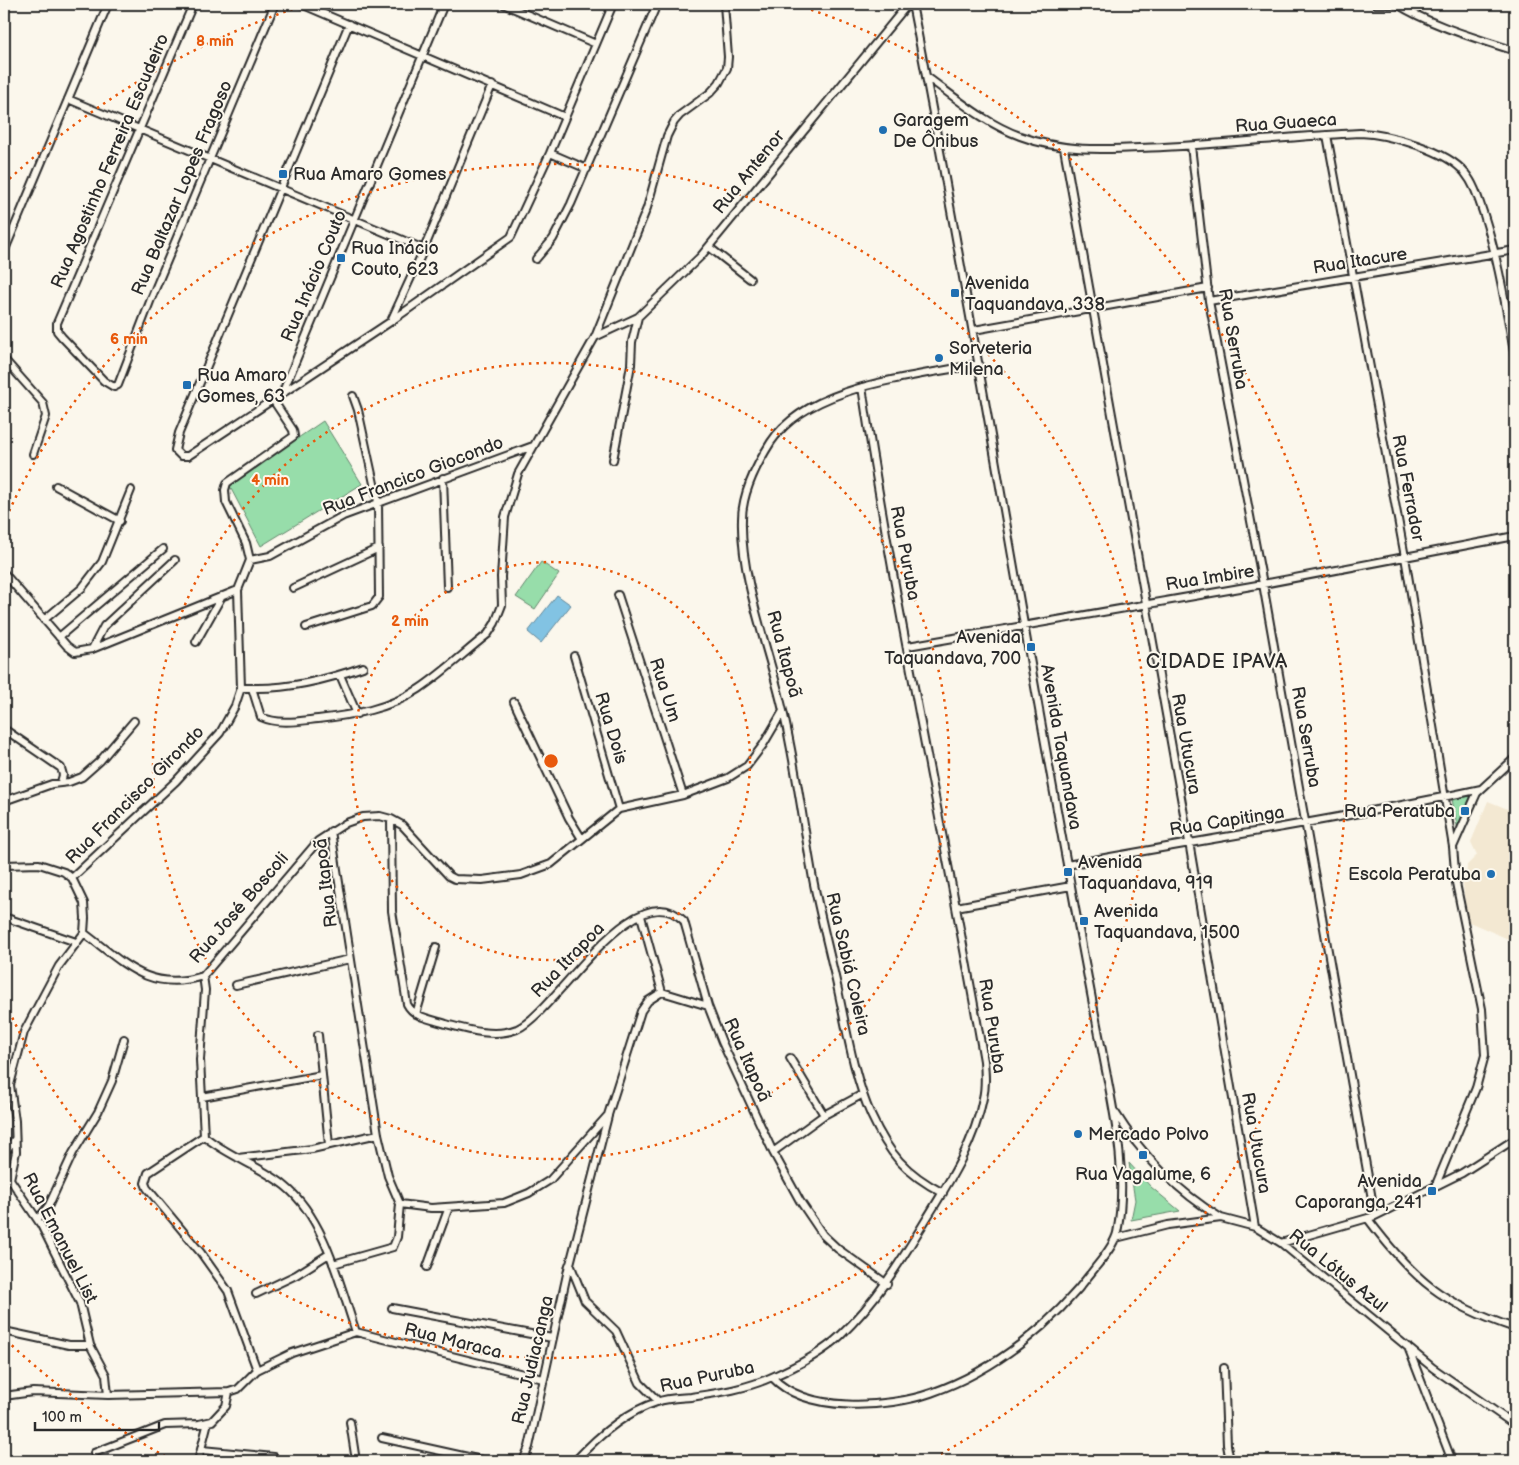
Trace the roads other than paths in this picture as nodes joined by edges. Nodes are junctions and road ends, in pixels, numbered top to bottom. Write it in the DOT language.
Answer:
graph roads {
  1 [pos="108,4"];
  2 [pos="194,4"];
  3 [pos="275,4"];
  4 [pos="301,4"];
  5 [pos="444,4"];
  6 [pos="503,4"];
  7 [pos="613,4"];
  8 [pos="657,4"];
  9 [pos="724,4"];
  10 [pos="908,4"];
  11 [pos="912,4"];
  12 [pos="1375,4"];
  13 [pos="1397,4"];
  14 [pos="349,24"];
  15 [pos="596,44"];
  16 [pos="1515,51"];
  17 [pos="422,56"];
  18 [pos="927,77"];
  19 [pos="492,85"];
  20 [pos="68,99"];
  21 [pos="565,117"];
  22 [pos="140,130"];
  23 [pos="1327,135"];
  24 [pos="1191,146"];
  25 [pos="1064,148"];
  26 [pos="550,153"];
  27 [pos="210,160"];
  28 [pos="586,169"];
  29 [pos="280,189"];
  30 [pos="354,221"];
  31 [pos="708,247"];
  32 [pos="5,248"];
  33 [pos="424,249"];
  34 [pos="1515,250"];
  35 [pos="1496,253"];
  36 [pos="536,258"];
  37 [pos="1353,278"];
  38 [pos="750,279"];
  39 [pos="1208,288"];
  40 [pos="1209,301"];
  41 [pos="1092,310"];
  42 [pos="638,317"];
  43 [pos="390,322"];
  44 [pos="974,330"];
  45 [pos="595,337"];
  46 [pos="1515,357"];
  47 [pos="4,359"];
  48 [pos="979,364"];
  49 [pos="118,385"];
  50 [pos="862,387"];
  51 [pos="282,394"];
  52 [pos="353,396"];
  53 [pos="274,400"];
  54 [pos="534,446"];
  55 [pos="33,454"];
  56 [pos="613,460"];
  57 [pos="443,478"];
  58 [pos="56,486"];
  59 [pos="131,490"];
  60 [pos="378,502"];
  61 [pos="120,521"];
  62 [pos="1515,536"];
  63 [pos="379,548"];
  64 [pos="163,549"];
  65 [pos="1405,557"];
  66 [pos="175,560"];
  67 [pos="250,560"];
  68 [pos="4,573"];
  69 [pos="1264,584"];
  70 [pos="447,587"];
  71 [pos="293,588"];
  72 [pos="238,590"];
  73 [pos="618,595"];
  74 [pos="222,596"];
  75 [pos="1144,604"];
  76 [pos="44,620"];
  77 [pos="1024,625"];
  78 [pos="306,627"];
  79 [pos="59,637"];
  80 [pos="196,642"];
  81 [pos="908,646"];
  82 [pos="92,649"];
  83 [pos="574,656"];
  84 [pos="363,666"];
  85 [pos="340,675"];
  86 [pos="240,688"];
  87 [pos="252,688"];
  88 [pos="514,702"];
  89 [pos="783,711"];
  90 [pos="357,714"];
  91 [pos="134,721"];
  92 [pos="4,729"];
  93 [pos="1515,759"];
  94 [pos="62,782"];
  95 [pos="1480,789"];
  96 [pos="682,795"];
  97 [pos="1445,797"];
  98 [pos="4,801"];
  99 [pos="619,809"];
  100 [pos="391,819"];
  101 [pos="1306,823"];
  102 [pos="331,831"];
  103 [pos="582,839"];
  104 [pos="1189,842"];
  105 [pos="1453,847"];
  106 [pos="4,865"];
  107 [pos="1067,865"];
  108 [pos="72,878"];
  109 [pos="1071,886"];
  110 [pos="956,907"];
  111 [pos="641,916"];
  112 [pos="4,917"];
  113 [pos="84,933"];
  114 [pos="76,942"];
  115 [pos="436,947"];
  116 [pos="350,959"];
  117 [pos="203,976"];
  118 [pos="236,985"];
  119 [pos="662,992"];
  120 [pos="708,1006"];
  121 [pos="416,1014"];
  122 [pos="318,1035"];
  123 [pos="124,1039"];
  124 [pos="790,1058"];
  125 [pos="322,1075"];
  126 [pos="863,1094"];
  127 [pos="202,1097"];
  128 [pos="1114,1110"];
  129 [pos="608,1115"];
  130 [pos="824,1115"];
  131 [pos="378,1134"];
  132 [pos="204,1136"];
  133 [pos="1515,1139"];
  134 [pos="15,1140"];
  135 [pos="329,1145"];
  136 [pos="773,1152"];
  137 [pos="4,1153"];
  138 [pos="238,1158"];
  139 [pos="7,1178"];
  140 [pos="1435,1187"];
  141 [pos="943,1193"];
  142 [pos="400,1204"];
  143 [pos="449,1208"];
  144 [pos="1372,1217"];
  145 [pos="1220,1218"];
  146 [pos="38,1219"];
  147 [pos="1255,1227"];
  148 [pos="1116,1238"];
  149 [pos="1281,1243"];
  150 [pos="329,1254"];
  151 [pos="333,1264"];
  152 [pos="570,1264"];
  153 [pos="428,1266"];
  154 [pos="887,1284"];
  155 [pos="256,1294"];
  156 [pos="392,1308"];
  157 [pos="1515,1328"];
  158 [pos="4,1331"];
  159 [pos="356,1332"];
  160 [pos="552,1338"];
  161 [pos="90,1345"];
  162 [pos="1408,1346"];
  163 [pos="1224,1368"];
  164 [pos="257,1370"];
  165 [pos="772,1377"];
  166 [pos="543,1379"];
  167 [pos="229,1392"];
  168 [pos="108,1395"];
  169 [pos="4,1396"];
  170 [pos="658,1401"];
  171 [pos="208,1422"];
  172 [pos="350,1422"];
  173 [pos="1515,1425"];
  174 [pos="382,1438"];
  175 [pos="202,1450"];
  176 [pos="94,1453"];
  177 [pos="198,1461"];
  178 [pos="275,1461"];
  179 [pos="356,1461"];
  180 [pos="486,1461"];
  181 [pos="523,1461"];
  182 [pos="575,1461"];
  183 [pos="1230,1461"];
  184 [pos="1452,1461"];
  1 -- 20 [label="street"];
  2 -- 22 [label="street, Rua Agostinho Ferreira Escudeiro"];
  3 -- 27 [label="street, Rua Baltazar Lopes Fragoso"];
  4 -- 14 [label="street"];
  5 -- 17 [label="street, Rua Inácio Couto"];
  6 -- 15 [label="street"];
  7 -- 15 [label="street"];
  8 -- 28 [label="street"];
  9 -- 45 [label="street"];
  10 -- 31 [label="street, Rua Antenor"];
  11 -- 18 [label="street, Avenida Taquandava"];
  12 -- 13 [label="street"];
  13 -- 16 [label="street"];
  14 -- 17 [label="street"];
  14 -- 29 [label="street"];
  15 -- 21 [label="street"];
  17 -- 19 [label="street"];
  17 -- 30 [label="street, Rua Inácio Couto"];
  18 -- 25 [label="street, Rua Guaeca"];
  18 -- 44 [label="street, Avenida Taquandava"];
  19 -- 21 [label="street"];
  19 -- 33 [label="street"];
  20 -- 22 [label="street"];
  20 -- 32 [label="street"];
  21 -- 26 [label="street"];
  22 -- 27 [label="street"];
  22 -- 49 [label="street, Rua Agostinho Ferreira Escudeiro"];
  23 -- 24 [label="street, Rua Guaeca"];
  23 -- 35 [label="street, Rua Guaeca"];
  23 -- 37 [label="street, Rua Ferrador"];
  24 -- 25 [label="street, Rua Guaeca"];
  24 -- 39 [label="street, Rua Serruba"];
  25 -- 41 [label="street, Rua Utucura"];
  26 -- 28 [label="street"];
  26 -- 43 [label="street"];
  27 -- 29 [label="street"];
  27 -- 49 [label="street, Rua Baltazar Lopes Fragoso"];
  28 -- 36 [label="street"];
  29 -- 30 [label="street"];
  29 -- 53 [label="street"];
  30 -- 33 [label="street"];
  30 -- 51 [label="street, Rua Inácio Couto"];
  31 -- 38 [label="street"];
  31 -- 42 [label="street, Rua Antenor"];
  33 -- 43 [label="street"];
  34 -- 35 [label="street, Rua Itacure"];
  35 -- 37 [label="street, Rua Itacure"];
  35 -- 46 [label="street, Rua Guaeca"];
  37 -- 40 [label="street, Rua Itacure"];
  37 -- 65 [label="street, Rua Ferrador"];
  39 -- 40 [label="street, Rua Serruba"];
  39 -- 41 [label="street"];
  40 -- 69 [label="street, Rua Serruba"];
  41 -- 44 [label="street"];
  41 -- 75 [label="street, Rua Utucura"];
  42 -- 45 [label="street, Rua Antenor"];
  42 -- 56 [label="street"];
  43 -- 51 [label="street"];
  44 -- 48 [label="street, Avenida Taquandava"];
  45 -- 54 [label="street"];
  47 -- 55 [label="street"];
  48 -- 50 [label="street, Rua Itapoã"];
  48 -- 77 [label="street, Avenida Taquandava"];
  50 -- 81 [label="street, Rua Puruba"];
  50 -- 89 [label="street, Rua Itapoã"];
  51 -- 53 [label="street"];
  52 -- 60 [label="street"];
  53 -- 67 [label="street"];
  54 -- 57 [label="street, Rua Francico Giocondo"];
  54 -- 90 [label="street"];
  57 -- 60 [label="street, Rua Francico Giocondo"];
  57 -- 70 [label="street"];
  58 -- 61 [label="street"];
  59 -- 61 [label="street"];
  60 -- 63 [label="street"];
  60 -- 67 [label="street, Rua Francico Giocondo"];
  61 -- 76 [label="street"];
  62 -- 65 [label="street, Rua Imbire"];
  63 -- 71 [label="street"];
  63 -- 78 [label="street"];
  64 -- 79 [label="street"];
  65 -- 69 [label="street, Rua Imbire"];
  65 -- 97 [label="street, Rua Ferrador"];
  66 -- 82 [label="street"];
  67 -- 72 [label="street, Rua Francisco Girondo"];
  68 -- 76 [label="street"];
  69 -- 75 [label="street, Rua Imbire"];
  69 -- 101 [label="street, Rua Serruba"];
  72 -- 74 [label="street"];
  72 -- 86 [label="street, Rua Francisco Girondo"];
  73 -- 96 [label="street, Rua Um"];
  74 -- 80 [label="street"];
  74 -- 82 [label="street"];
  75 -- 77 [label="street, Rua Imbire"];
  75 -- 104 [label="street, Rua Utucura"];
  76 -- 79 [label="street"];
  77 -- 81 [label="street, Rua Imbire"];
  77 -- 107 [label="street, Avenida Taquandava"];
  79 -- 82 [label="street"];
  81 -- 110 [label="street, Rua Puruba"];
  83 -- 99 [label="street, Rua Dois"];
  84 -- 85 [label="street"];
  85 -- 87 [label="street"];
  85 -- 90 [label="street"];
  86 -- 87 [label="street"];
  86 -- 108 [label="street, Rua Francisco Girondo"];
  87 -- 90 [label="street"];
  88 -- 103 [label="street"];
  89 -- 96 [label="street, Rua Itapoã"];
  89 -- 126 [label="street, Rua Sabiá Coleira"];
  91 -- 94 [label="street"];
  92 -- 94 [label="street"];
  93 -- 95 [label="street"];
  94 -- 98 [label="street"];
  95 -- 97 [label="street, Rua Capitinga"];
  95 -- 105 [label="street"];
  96 -- 99 [label="street, Rua Itapoã"];
  97 -- 101 [label="street, Rua Capitinga"];
  97 -- 105 [label="street, Rua Ferrador"];
  99 -- 103 [label="street, Rua Itapoã"];
  100 -- 102 [label="street, Rua Itapoã"];
  100 -- 103 [label="street, Rua Itapoã"];
  100 -- 121 [label="street"];
  101 -- 104 [label="street, Rua Capitinga"];
  101 -- 144 [label="street, Rua Serruba"];
  102 -- 116 [label="street, Rua Itapoã"];
  102 -- 117 [label="street, Rua José Boscoli"];
  104 -- 107 [label="street, Rua Capitinga"];
  104 -- 147 [label="street, Rua Utucura"];
  105 -- 140 [label="street, Rua Ferrador"];
  106 -- 108 [label="street"];
  107 -- 109 [label="street, Avenida Taquandava"];
  108 -- 113 [label="street"];
  109 -- 110 [label="street"];
  109 -- 128 [label="street, Avenida Taquandava"];
  110 -- 141 [label="street, Rua Puruba"];
  111 -- 119 [label="street"];
  111 -- 120 [label="street, Rua Itrapoa"];
  111 -- 121 [label="street, Rua Itrapoa"];
  112 -- 114 [label="street"];
  113 -- 114 [label="street, Rua Emanuel List"];
  113 -- 117 [label="street, Rua José Boscoli"];
  114 -- 134 [label="street, Rua Emanuel List"];
  115 -- 121 [label="street"];
  116 -- 118 [label="street"];
  116 -- 131 [label="street, Rua Itapoã"];
  117 -- 127 [label="street"];
  119 -- 120 [label="street, Rua Itapoã"];
  119 -- 129 [label="street"];
  120 -- 136 [label="street, Rua Itapoã"];
  122 -- 125 [label="street"];
  123 -- 146 [label="street"];
  124 -- 130 [label="street"];
  125 -- 127 [label="street"];
  125 -- 135 [label="street"];
  126 -- 130 [label="street"];
  126 -- 141 [label="street, Rua Sabiá Coleira"];
  127 -- 132 [label="street"];
  128 -- 145 [label="street"];
  128 -- 148 [label="street, Avenida Taquandava"];
  129 -- 143 [label="street"];
  129 -- 152 [label="street, Rua Judiacanga"];
  130 -- 136 [label="street"];
  131 -- 135 [label="street"];
  131 -- 142 [label="street, Rua Itapoã"];
  132 -- 138 [label="street"];
  132 -- 164 [label="street"];
  133 -- 140 [label="street"];
  134 -- 137 [label="street"];
  134 -- 139 [label="street, Rua Emanuel List"];
  135 -- 138 [label="street"];
  136 -- 154 [label="street, Rua Itapoã"];
  138 -- 150 [label="street"];
  139 -- 146 [label="street, Rua Emanuel List"];
  140 -- 144 [label="street"];
  141 -- 154 [label="street, Rua Puruba"];
  142 -- 143 [label="street"];
  142 -- 151 [label="street"];
  143 -- 153 [label="street"];
  144 -- 149 [label="street"];
  144 -- 157 [label="street"];
  145 -- 147 [label="street, Rua Lótus Azul"];
  145 -- 148 [label="street, Rua Lótus Azul"];
  146 -- 161 [label="street, Rua Emanuel List"];
  147 -- 149 [label="street, Rua Lótus Azul"];
  148 -- 165 [label="street, Avenida Taquandava"];
  149 -- 162 [label="street, Rua Lótus Azul"];
  150 -- 151 [label="street"];
  150 -- 155 [label="street"];
  151 -- 159 [label="street"];
  152 -- 160 [label="street, Rua Judiacanga"];
  152 -- 170 [label="street"];
  154 -- 165 [label="street, Rua Puruba"];
  156 -- 160 [label="street"];
  158 -- 161 [label="street"];
  159 -- 164 [label="street"];
  159 -- 166 [label="street, Rua Maraca"];
  160 -- 166 [label="street, Rua Judiacanga"];
  161 -- 168 [label="street, Rua Emanuel List"];
  162 -- 173 [label="street, Rua Lótus Azul"];
  162 -- 184 [label="street"];
  163 -- 183 [label="street"];
  164 -- 167 [label="street"];
  165 -- 170 [label="street, Rua Puruba"];
  166 -- 181 [label="street, Rua Judiacanga"];
  167 -- 168 [label="street"];
  167 -- 171 [label="street"];
  168 -- 169 [label="street"];
  170 -- 182 [label="street, Rua Puruba"];
  171 -- 175 [label="street"];
  171 -- 176 [label="street"];
  172 -- 179 [label="street"];
  174 -- 180 [label="street"];
  175 -- 177 [label="street"];
  175 -- 178 [label="street"];
}
